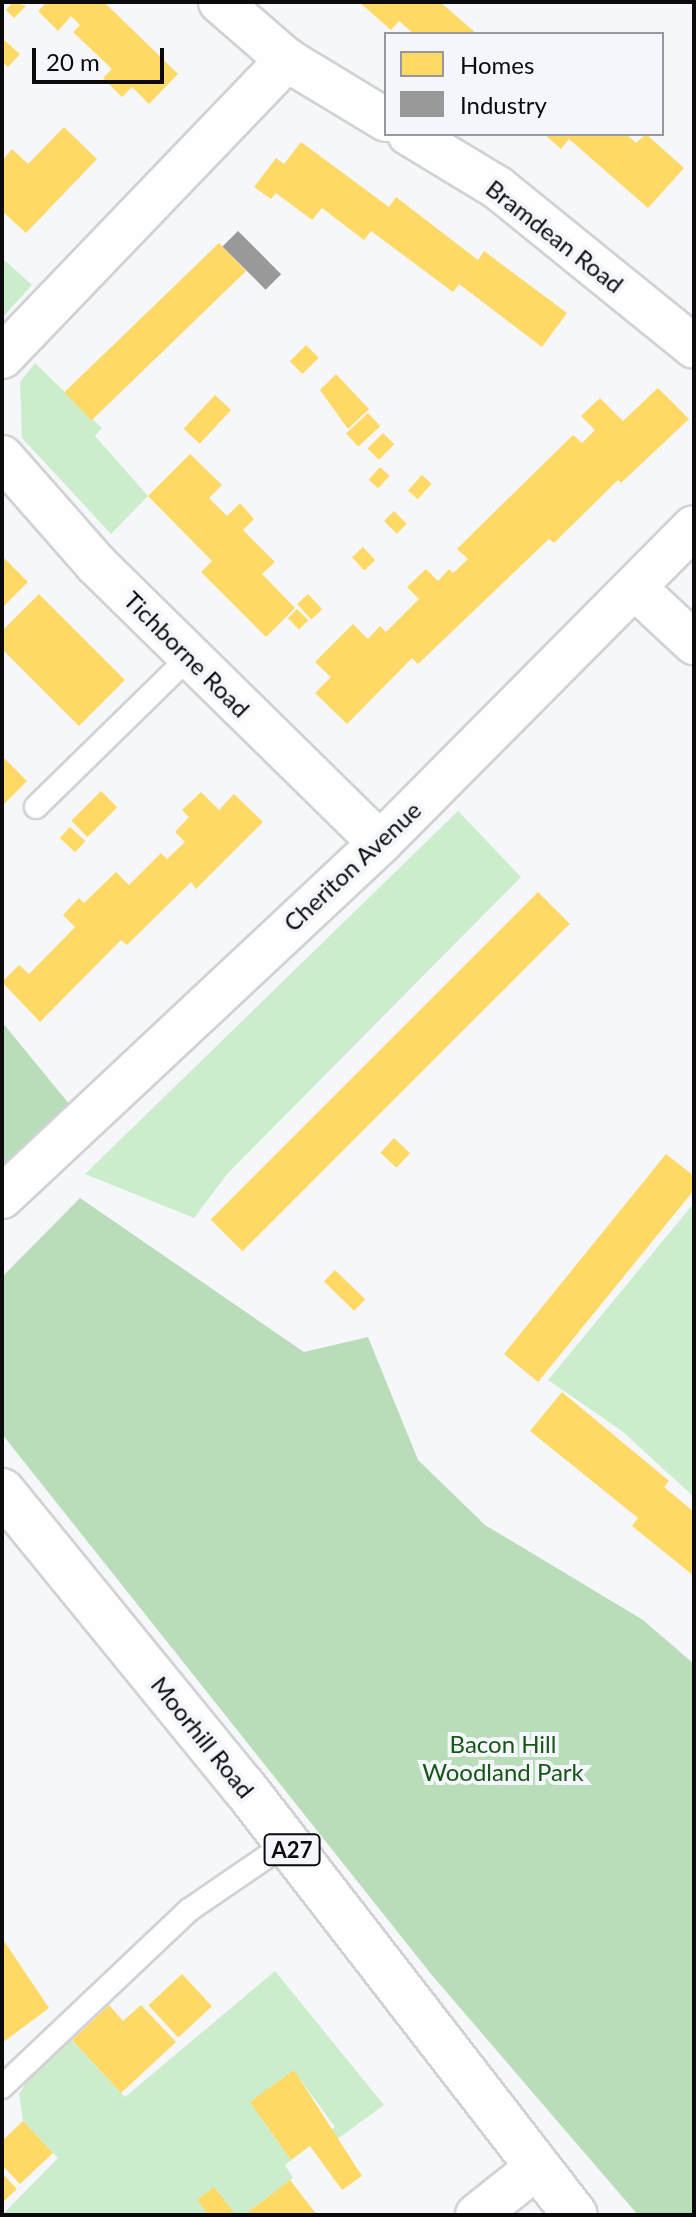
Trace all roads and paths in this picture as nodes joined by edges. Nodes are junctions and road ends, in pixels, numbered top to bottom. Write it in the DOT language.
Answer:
graph roads {
  1 [pos="220,2"];
  2 [pos="287,60"];
  3 [pos="384,119"];
  4 [pos="412,136"];
  5 [pos="694,347"];
  6 [pos="2,357"];
  7 [pos="2,457"];
  8 [pos="694,527"];
  9 [pos="635,588"];
  10 [pos="694,643"];
  11 [pos="189,657"];
  12 [pos="36,807"];
  13 [pos="380,843"];
  14 [pos="2,1197"];
  15 [pos="2,1491"];
  16 [pos="287,1843"];
  17 [pos="2,2087"];
  18 [pos="536,2168"];
  19 [pos="477,2215"];
  20 [pos="575,2215"];
  1 -- 2 [label="street"];
  2 -- 3 [label="street"];
  2 -- 6 [label="street"];
  4 -- 5 [label="street, Bramdean Road"];
  7 -- 11 [label="street, Tichborne Road"];
  8 -- 9 [label="street, Cheriton Avenue"];
  9 -- 10 [label="street"];
  9 -- 13 [label="street, Cheriton Avenue"];
  11 -- 12 [label="lane"];
  11 -- 13 [label="street, Tichborne Road"];
  13 -- 14 [label="street, Cheriton Avenue"];
  15 -- 16 [label="main road, Moorhill Road / A27"];
  16 -- 17 [label="lane"];
  16 -- 18 [label="main road, Moorhill Road / A27"];
  18 -- 19 [label="street"];
  18 -- 20 [label="main road, Moorhill Road / A27"];
}
